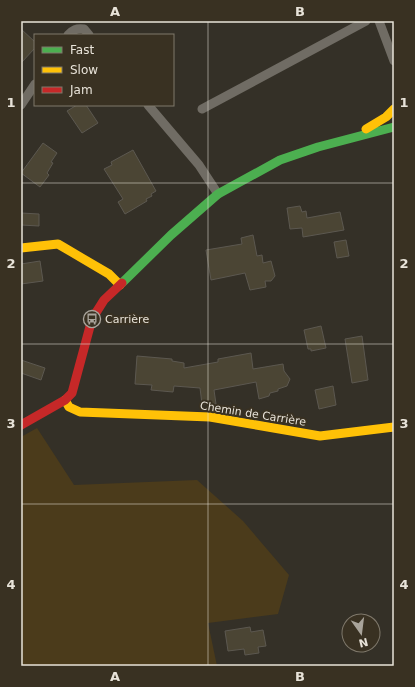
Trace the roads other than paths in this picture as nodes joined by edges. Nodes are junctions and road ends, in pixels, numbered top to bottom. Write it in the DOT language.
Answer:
graph roads {
  1 [pos="366,21"];
  2 [pos="379,21"];
  3 [pos="69,34"];
  4 [pos="88,34"];
  5 [pos="394,61"];
  6 [pos="34,86"];
  7 [pos="21,105"];
  8 [pos="149,106"];
  9 [pos="202,109"];
  10 [pos="394,109"];
  11 [pos="394,127"];
  12 [pos="352,138"];
  13 [pos="218,194"];
  14 [pos="21,248"];
  15 [pos="120,284"];
  16 [pos="65,400"];
  17 [pos="21,425"];
  18 [pos="394,427"];
  1 -- 9 [label="lane"];
  2 -- 5 [label="lane"];
  3 -- 4 [label="lane"];
  6 -- 7 [label="lane"];
  8 -- 13 [label="lane"];
  10 -- 12 [label="street"];
  11 -- 12 [label="street"];
  12 -- 13 [label="street"];
  13 -- 15 [label="street"];
  14 -- 15 [label="street"];
  15 -- 16 [label="street"];
  16 -- 17 [label="street"];
  16 -- 18 [label="street, Chemin de Carrière"];
}
